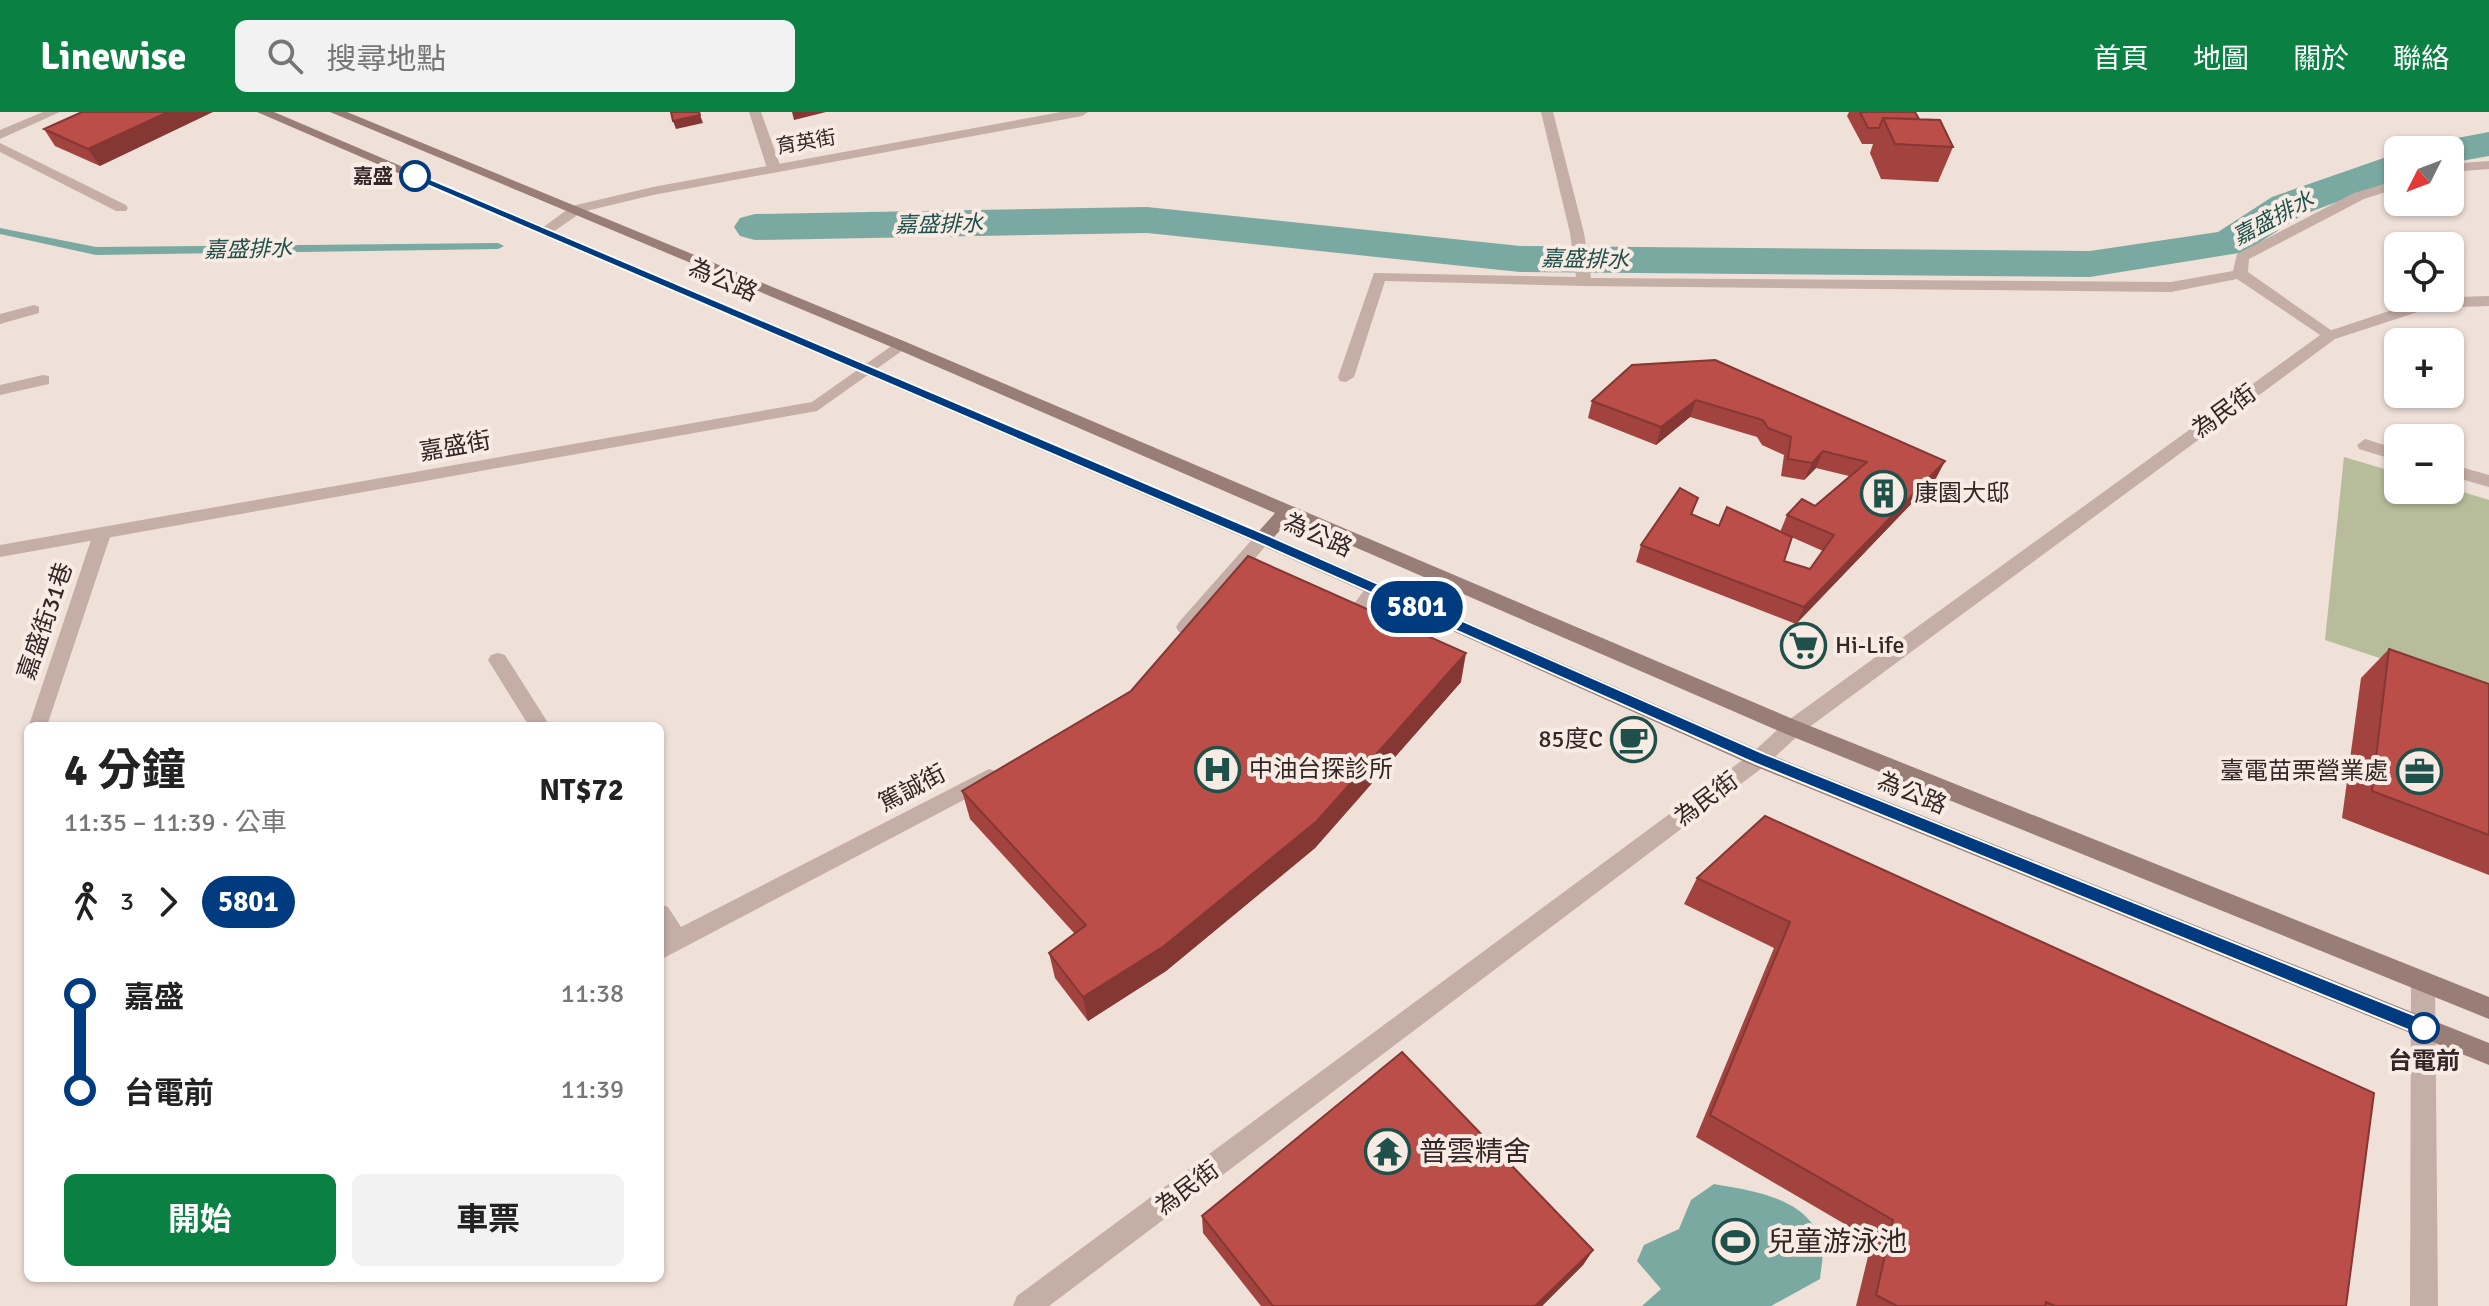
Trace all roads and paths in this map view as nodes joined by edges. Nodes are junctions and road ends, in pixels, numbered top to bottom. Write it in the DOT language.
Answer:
graph roads {
  1 [pos="54,112"];
  2 [pos="263,112"];
  3 [pos="336,112"];
  4 [pos="755,112"];
  5 [pos="1082,112"];
  6 [pos="1547,112"];
  7 [pos="0,135"];
  8 [pos="0,147"];
  9 [pos="2489,165"];
  10 [pos="2464,167"];
  11 [pos="774,168"];
  12 [pos="2384,188"];
  13 [pos="121,208"];
  14 [pos="577,209"];
  15 [pos="545,231"];
  16 [pos="2240,274"];
  17 [pos="1584,282"];
  18 [pos="2489,301"];
  19 [pos="34,310"];
  20 [pos="0,319"];
  21 [pos="2329,336"];
  22 [pos="900,345"];
  23 [pos="867,371"];
  24 [pos="1346,377"];
  25 [pos="43,380"];
  26 [pos="0,390"];
  27 [pos="2365,445"];
  28 [pos="2384,451"];
  29 [pos="2464,474"];
  30 [pos="2489,481"];
  31 [pos="1288,510"];
  32 [pos="102,534"];
  33 [pos="1262,539"];
  34 [pos="0,551"];
  35 [pos="1376,589"];
  36 [pos="1337,640"];
  37 [pos="1173,642"];
  38 [pos="498,660"];
  39 [pos="38,722"];
  40 [pos="537,722"];
  41 [pos="1793,728"];
  42 [pos="1759,759"];
  43 [pos="1002,770"];
  44 [pos="668,945"];
  45 [pos="2423,982"];
  46 [pos="2489,1008"];
  47 [pos="2424,1028"];
  48 [pos="2489,1054"];
  49 [pos="1027,1306"];
  50 [pos="2424,1306"];
  1 -- 7 [label="street"];
  2 -- 15 [label="street, 為公路"];
  3 -- 14 [label="street, 為公路"];
  4 -- 11 [label="street"];
  5 -- 11 [label="street, 育英街"];
  6 -- 17 [label="street"];
  8 -- 13 [label="street"];
  9 -- 10 [label="street"];
  11 -- 14 [label="street, 育英街"];
  12 -- 16 [label="street"];
  14 -- 15 [label="street, 育英街"];
  14 -- 22 [label="street, 為公路"];
  15 -- 23 [label="street, 為公路"];
  16 -- 17 [label="street"];
  16 -- 21 [label="street"];
  17 -- 24 [label="street"];
  18 -- 21 [label="street, 為民街"];
  19 -- 20 [label="street"];
  21 -- 41 [label="street, 為民街"];
  22 -- 23 [label="street, 嘉盛街"];
  22 -- 31 [label="street, 為公路"];
  23 -- 32 [label="street, 嘉盛街"];
  23 -- 33 [label="street, 為公路"];
  25 -- 26 [label="street"];
  27 -- 28 [label="street"];
  29 -- 30 [label="street"];
  31 -- 33 [label="street"];
  31 -- 41 [label="street, 為公路"];
  32 -- 34 [label="street, 嘉盛街"];
  32 -- 39 [label="street, 嘉盛街31巷"];
  33 -- 35 [label="street, 為公路"];
  33 -- 37 [label="street"];
  35 -- 36 [label="street"];
  35 -- 42 [label="street, 為公路"];
  38 -- 40 [label="street"];
  41 -- 42 [label="street, 為民街"];
  41 -- 45 [label="street, 為公路"];
  42 -- 47 [label="street, 為公路"];
  42 -- 49 [label="street, 為民街"];
  43 -- 44 [label="street, 篤誠街"];
  45 -- 46 [label="street, 為公路"];
  45 -- 47 [label="street"];
  47 -- 48 [label="street, 為公路"];
  47 -- 50 [label="street"];
}
